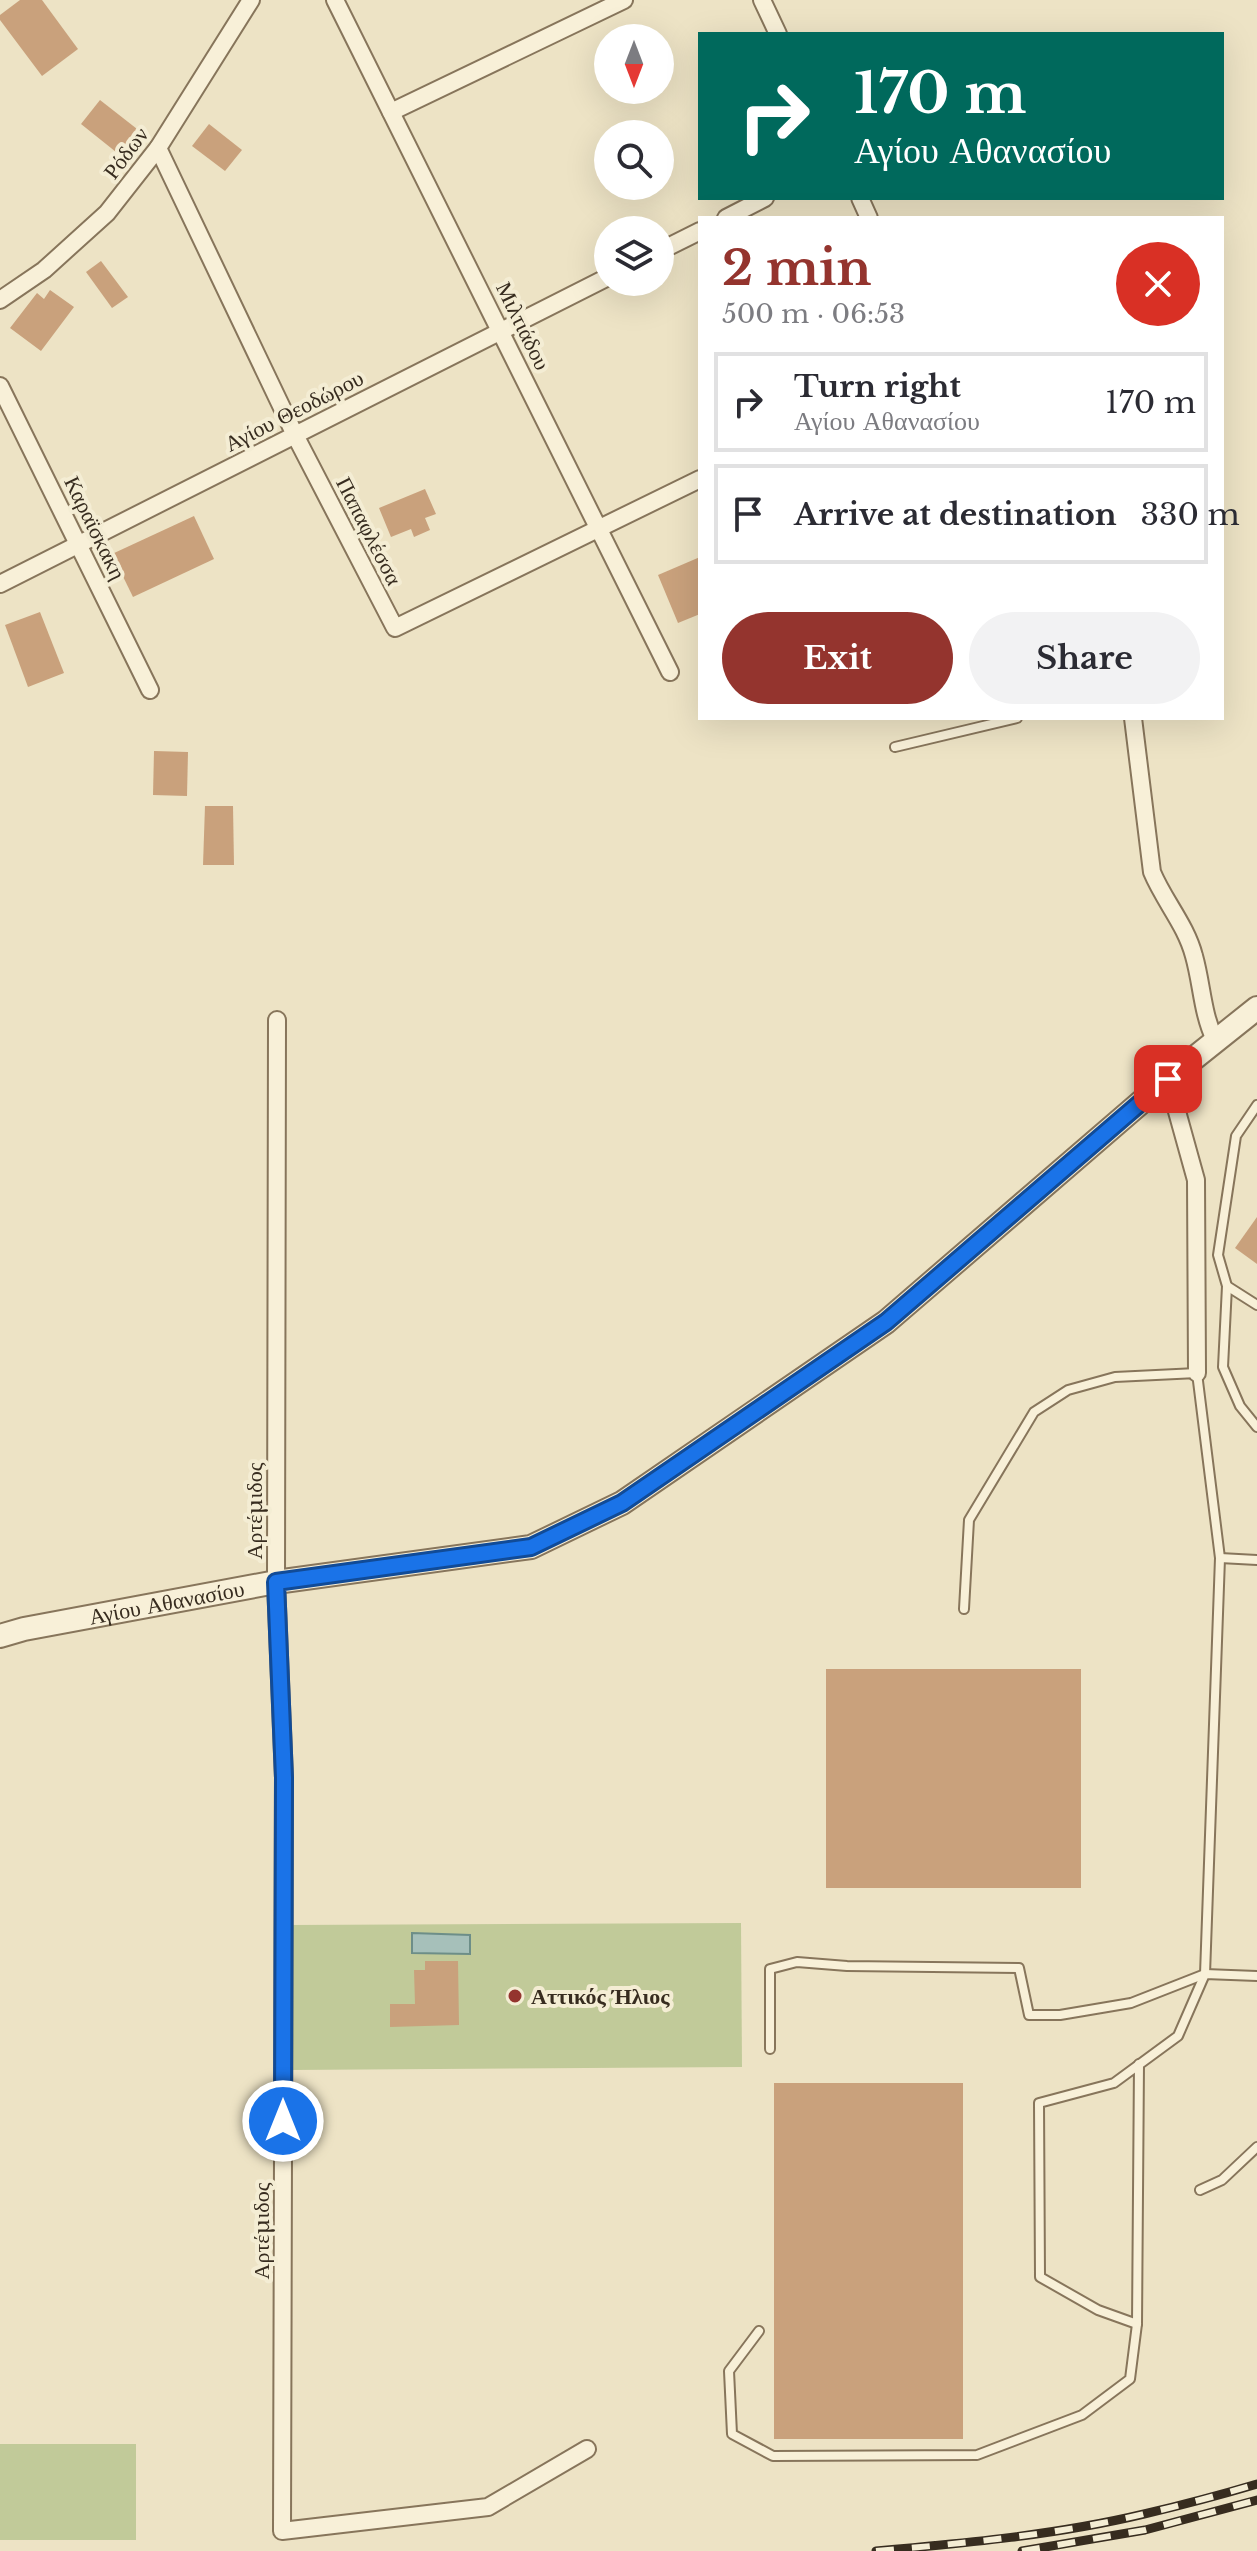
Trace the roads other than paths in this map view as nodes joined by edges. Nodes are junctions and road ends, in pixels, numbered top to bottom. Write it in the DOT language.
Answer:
graph roads {
  1 [pos="251,0"];
  2 [pos="335,0"];
  3 [pos="624,0"];
  4 [pos="762,0"];
  5 [pos="777,32"];
  6 [pos="391,112"];
  7 [pos="158,148"];
  8 [pos="761,200"];
  9 [pos="730,216"];
  10 [pos="698,232"];
  11 [pos="674,244"];
  12 [pos="594,284"];
  13 [pos="0,300"];
  14 [pos="501,331"];
  15 [pos="0,386"];
  16 [pos="295,435"];
  17 [pos="698,480"];
  18 [pos="599,529"];
  19 [pos="78,545"];
  20 [pos="0,584"];
  21 [pos="670,672"];
  22 [pos="150,690"];
  23 [pos="1009,720"];
  24 [pos="1133,720"];
  25 [pos="895,747"];
  26 [pos="1257,1008"];
  27 [pos="277,1020"];
  28 [pos="1215,1040"];
  29 [pos="1168,1079"];
  30 [pos="1257,1105"];
  31 [pos="1227,1286"];
  32 [pos="1257,1305"];
  33 [pos="1197,1373"];
  34 [pos="1257,1427"];
  35 [pos="1220,1558"];
  36 [pos="1257,1560"];
  37 [pos="276,1582"];
  38 [pos="964,1609"];
  39 [pos="0,1636"];
  40 [pos="1205,1974"];
  41 [pos="1257,1976"];
  42 [pos="770,2049"];
  43 [pos="1139,2064"];
  44 [pos="1257,2147"];
  45 [pos="1200,2190"];
  46 [pos="1137,2324"];
  47 [pos="759,2331"];
  48 [pos="587,2449"];
  1 -- 7 [label="street, Ρόδων"];
  2 -- 6 [label="street, Μιλτιάδου"];
  3 -- 6 [label="street"];
  4 -- 5 [label="street"];
  6 -- 14 [label="street, Μιλτιάδου"];
  7 -- 13 [label="street, Ρόδων"];
  7 -- 16 [label="street, Παπαφλέσσα"];
  8 -- 9 [label="street"];
  10 -- 11 [label="street"];
  12 -- 14 [label="street, Αγίου Θεοδώρου"];
  14 -- 16 [label="street, Αγίου Θεοδώρου"];
  14 -- 18 [label="street, Μιλτιάδου"];
  15 -- 19 [label="street, Καραϊσκακη"];
  16 -- 18 [label="street, Παπαφλέσσα"];
  16 -- 19 [label="street, Αγίου Θεοδώρου"];
  17 -- 18 [label="street, Παπαφλέσσα"];
  18 -- 21 [label="street, Μιλτιάδου"];
  19 -- 20 [label="street, Αγίου Θεοδώρου"];
  19 -- 22 [label="street, Καραϊσκακη"];
  23 -- 25 [label="lane"];
  24 -- 28 [label="street"];
  26 -- 28 [label="street, Αγίου Αθανασίου"];
  27 -- 37 [label="street, Αρτέμιδος"];
  28 -- 29 [label="street, Αγίου Αθανασίου"];
  29 -- 33 [label="street"];
  29 -- 37 [label="street, Αγίου Αθανασίου"];
  30 -- 31 [label="lane"];
  31 -- 32 [label="lane"];
  31 -- 34 [label="lane"];
  33 -- 35 [label="lane"];
  33 -- 38 [label="lane"];
  35 -- 36 [label="lane"];
  35 -- 40 [label="lane"];
  37 -- 39 [label="street, Αγίου Αθανασίου"];
  37 -- 48 [label="street, Αρτέμιδος"];
  40 -- 41 [label="lane"];
  40 -- 42 [label="lane"];
  40 -- 43 [label="lane"];
  43 -- 46 [label="lane"];
  43 -- 46 [label="lane"];
  44 -- 45 [label="lane"];
  46 -- 47 [label="lane"];
}
